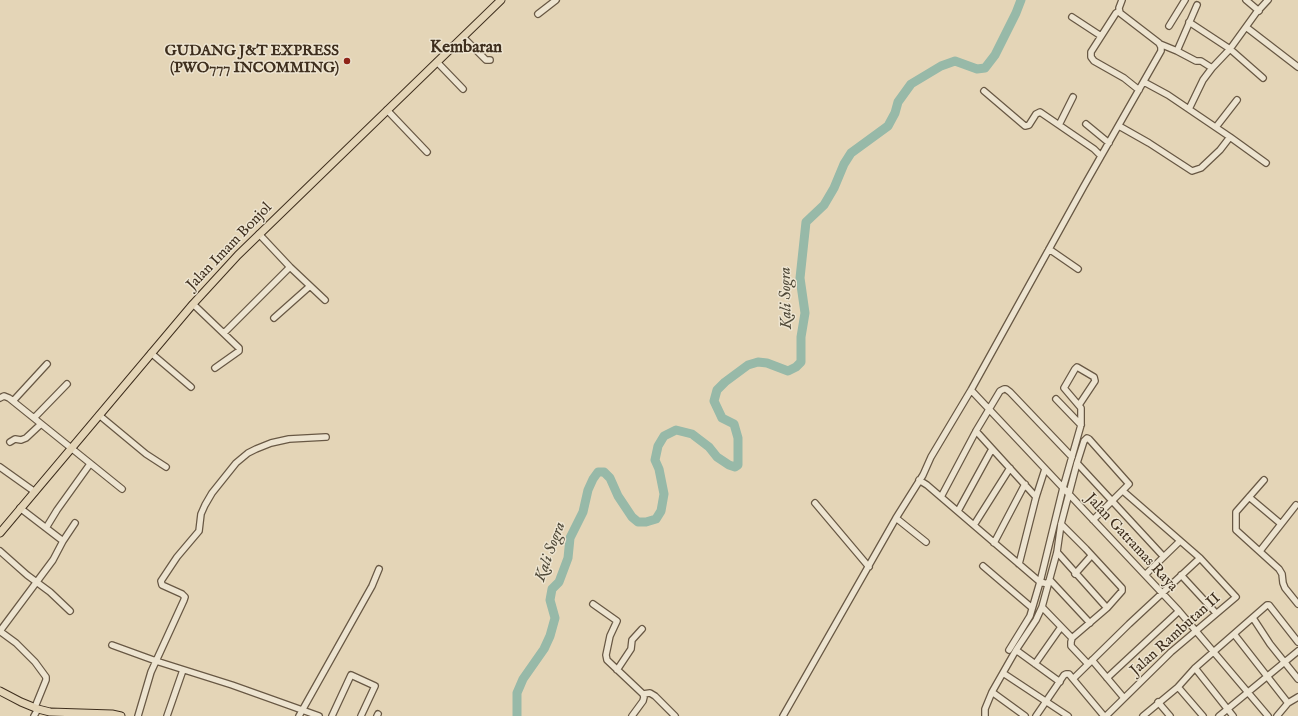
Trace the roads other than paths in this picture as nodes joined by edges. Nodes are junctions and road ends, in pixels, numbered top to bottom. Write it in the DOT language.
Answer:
graph roads {
  1 [pos="501,0"];
  2 [pos="556,0"];
  3 [pos="1122,0"];
  4 [pos="1185,0"];
  5 [pos="1246,0"];
  6 [pos="1268,0"];
  7 [pos="1197,5"];
  8 [pos="1119,11"];
  9 [pos="1259,11"];
  10 [pos="538,14"];
  11 [pos="1072,17"];
  12 [pos="1189,22"];
  13 [pos="1169,26"];
  14 [pos="1246,27"];
  15 [pos="1101,36"];
  16 [pos="463,37"];
  17 [pos="1160,44"];
  18 [pos="1230,49"];
  19 [pos="1177,51"];
  20 [pos="490,60"];
  21 [pos="437,62"];
  22 [pos="1298,67"];
  23 [pos="1212,68"];
  24 [pos="1263,78"];
  25 [pos="1144,82"];
  26 [pos="463,89"];
  27 [pos="1139,90"];
  28 [pos="984,91"];
  29 [pos="1073,97"];
  30 [pos="1237,100"];
  31 [pos="1189,109"];
  32 [pos="387,110"];
  33 [pos="1086,124"];
  34 [pos="1059,125"];
  35 [pos="1119,126"];
  36 [pos="1216,127"];
  37 [pos="1230,137"];
  38 [pos="1109,143"];
  39 [pos="427,152"];
  40 [pos="1101,156"];
  41 [pos="1266,163"];
  42 [pos="259,234"];
  43 [pos="1049,249"];
  44 [pos="290,267"];
  45 [pos="1078,269"];
  46 [pos="310,286"];
  47 [pos="325,300"];
  48 [pos="193,304"];
  49 [pos="274,318"];
  50 [pos="224,332"];
  51 [pos="151,353"];
  52 [pos="47,364"];
  53 [pos="215,368"];
  54 [pos="67,384"];
  55 [pos="191,387"];
  56 [pos="971,390"];
  57 [pos="0,398"];
  58 [pos="1056,399"];
  59 [pos="13,401"];
  60 [pos="1079,405"];
  61 [pos="990,409"];
  62 [pos="99,415"];
  63 [pos="34,418"];
  64 [pos="41,424"];
  65 [pos="1081,425"];
  66 [pos="976,431"];
  67 [pos="326,437"];
  68 [pos="10,442"];
  69 [pos="71,449"];
  70 [pos="992,449"];
  71 [pos="1072,457"];
  72 [pos="1077,463"];
  73 [pos="90,464"];
  74 [pos="0,467"];
  75 [pos="166,467"];
  76 [pos="1010,468"];
  77 [pos="1046,469"];
  78 [pos="919,480"];
  79 [pos="1264,480"];
  80 [pos="1025,484"];
  81 [pos="1063,488"];
  82 [pos="122,489"];
  83 [pos="1123,491"];
  84 [pos="35,492"];
  85 [pos="1069,495"];
  86 [pos="1036,496"];
  87 [pos="941,497"];
  88 [pos="1249,497"];
  89 [pos="1112,501"];
  90 [pos="815,503"];
  91 [pos="1296,506"];
  92 [pos="20,508"];
  93 [pos="958,511"];
  94 [pos="896,518"];
  95 [pos="1093,520"];
  96 [pos="75,523"];
  97 [pos="1061,524"];
  98 [pos="1281,524"];
  99 [pos="974,525"];
  100 [pos="46,528"];
  101 [pos="0,533"];
  102 [pos="63,541"];
  103 [pos="1180,541"];
  104 [pos="926,542"];
  105 [pos="994,543"];
  106 [pos="0,551"];
  107 [pos="1260,551"];
  108 [pos="1057,552"];
  109 [pos="1091,556"];
  110 [pos="1163,556"];
  111 [pos="1200,558"];
  112 [pos="1019,564"];
  113 [pos="983,566"];
  114 [pos="869,567"];
  115 [pos="379,569"];
  116 [pos="1075,574"];
  117 [pos="1145,575"];
  118 [pos="1181,576"];
  119 [pos="37,582"];
  120 [pos="1040,582"];
  121 [pos="1049,582"];
  122 [pos="1162,594"];
  123 [pos="593,604"];
  124 [pos="1298,604"];
  125 [pos="1031,607"];
  126 [pos="1042,607"];
  127 [pos="1107,608"];
  128 [pos="70,611"];
  129 [pos="1179,611"];
  130 [pos="1216,613"];
  131 [pos="1252,618"];
  132 [pos="1090,623"];
  133 [pos="1061,627"];
  134 [pos="642,629"];
  135 [pos="0,631"];
  136 [pos="1196,631"];
  137 [pos="1234,634"];
  138 [pos="1072,638"];
  139 [pos="1298,642"];
  140 [pos="112,645"];
  141 [pos="1009,650"];
  142 [pos="1016,650"];
  143 [pos="1298,651"];
  144 [pos="1214,652"];
  145 [pos="156,661"];
  146 [pos="1090,662"];
  147 [pos="1285,662"];
  148 [pos="1035,664"];
  149 [pos="1195,668"];
  150 [pos="183,670"];
  151 [pos="617,670"];
  152 [pos="1003,672"];
  153 [pos="1268,676"];
  154 [pos="1107,678"];
  155 [pos="1073,679"];
  156 [pos="1298,679"];
  157 [pos="1060,682"];
  158 [pos="1178,687"];
  159 [pos="0,691"];
  160 [pos="992,692"];
  161 [pos="1248,693"];
  162 [pos="643,694"];
  163 [pos="1298,697"];
  164 [pos="1124,698"];
  165 [pos="1047,702"];
  166 [pos="1158,702"];
  167 [pos="1288,703"];
  168 [pos="36,708"];
  169 [pos="1228,709"];
  170 [pos="302,710"];
  171 [pos="60,714"];
  172 [pos="34,716"];
  173 [pos="121,716"];
  174 [pos="138,716"];
  175 [pos="167,716"];
  176 [pos="299,716"];
  177 [pos="319,716"];
  178 [pos="332,716"];
  179 [pos="361,716"];
  180 [pos="632,716"];
  181 [pos="675,716"];
  182 [pos="783,716"];
  183 [pos="985,716"];
  184 [pos="1025,716"];
  185 [pos="1036,716"];
  186 [pos="1068,716"];
  187 [pos="1105,716"];
  188 [pos="1143,716"];
  189 [pos="1170,716"];
  190 [pos="1203,716"];
  191 [pos="1219,716"];
  192 [pos="1234,716"];
  193 [pos="1268,716"];
  194 [pos="1277,716"];
  1 -- 16 [label="main road, Jalan Imam Bonjol"];
  2 -- 10 [label="street"];
  3 -- 8 [label="street"];
  4 -- 13 [label="street"];
  5 -- 9 [label="street"];
  6 -- 9 [label="street"];
  7 -- 12 [label="street"];
  8 -- 15 [label="street"];
  8 -- 17 [label="street"];
  9 -- 14 [label="street"];
  11 -- 15 [label="street"];
  12 -- 18 [label="street"];
  12 -- 19 [label="street"];
  14 -- 18 [label="street"];
  14 -- 22 [label="street"];
  15 -- 27 [label="street"];
  16 -- 20 [label="street"];
  16 -- 21 [label="main road, Jalan Imam Bonjol"];
  17 -- 19 [label="street"];
  17 -- 25 [label="street"];
  18 -- 23 [label="street"];
  18 -- 24 [label="street"];
  19 -- 23 [label="street"];
  21 -- 26 [label="street"];
  21 -- 32 [label="main road, Jalan Imam Bonjol"];
  23 -- 31 [label="street"];
  25 -- 27 [label="street"];
  25 -- 31 [label="street"];
  27 -- 35 [label="street"];
  28 -- 34 [label="street"];
  29 -- 34 [label="street"];
  30 -- 36 [label="street"];
  31 -- 36 [label="street"];
  32 -- 39 [label="street"];
  32 -- 42 [label="main road, Jalan Imam Bonjol"];
  33 -- 38 [label="street"];
  34 -- 40 [label="street"];
  35 -- 37 [label="street"];
  35 -- 38 [label="street"];
  36 -- 37 [label="street"];
  37 -- 41 [label="street"];
  38 -- 40 [label="street"];
  40 -- 43 [label="street"];
  42 -- 44 [label="street"];
  42 -- 48 [label="main road, Jalan Imam Bonjol"];
  43 -- 45 [label="street"];
  43 -- 56 [label="street"];
  44 -- 46 [label="street"];
  44 -- 50 [label="street"];
  46 -- 47 [label="street"];
  46 -- 49 [label="street"];
  48 -- 50 [label="street"];
  48 -- 51 [label="main road, Jalan Imam Bonjol"];
  50 -- 53 [label="street"];
  51 -- 55 [label="street"];
  51 -- 62 [label="main road, Jalan Imam Bonjol"];
  52 -- 59 [label="street"];
  54 -- 63 [label="street"];
  56 -- 61 [label="street, Jalan Gatramas Raya"];
  56 -- 78 [label="street"];
  57 -- 59 [label="street"];
  58 -- 65 [label="street"];
  59 -- 63 [label="street"];
  60 -- 60 [label="street"];
  60 -- 65 [label="street"];
  61 -- 66 [label="street"];
  61 -- 71 [label="street"];
  61 -- 77 [label="street, Jalan Gatramas Raya"];
  62 -- 69 [label="main road, Jalan Imam Bonjol"];
  62 -- 75 [label="street"];
  63 -- 64 [label="street"];
  64 -- 68 [label="street"];
  64 -- 69 [label="street"];
  65 -- 71 [label="street"];
  66 -- 70 [label="street"];
  66 -- 87 [label="street"];
  67 -- 145 [label="street"];
  69 -- 73 [label="street"];
  69 -- 84 [label="main road, Jalan Imam Bonjol"];
  70 -- 76 [label="street"];
  70 -- 93 [label="street"];
  71 -- 81 [label="street"];
  72 -- 83 [label="street"];
  72 -- 85 [label="street"];
  72 -- 89 [label="street"];
  73 -- 82 [label="street"];
  73 -- 100 [label="street"];
  74 -- 84 [label="street"];
  76 -- 80 [label="street"];
  76 -- 99 [label="street"];
  77 -- 81 [label="street, Jalan Gatramas Raya"];
  77 -- 86 [label="street"];
  78 -- 87 [label="street"];
  78 -- 94 [label="street"];
  79 -- 88 [label="street"];
  80 -- 86 [label="street"];
  80 -- 105 [label="street"];
  81 -- 85 [label="street, Jalan Gatramas Raya"];
  81 -- 120 [label="street"];
  83 -- 89 [label="street"];
  83 -- 103 [label="street, Jalan Rambutan II"];
  84 -- 92 [label="main road, Jalan Imam Bonjol"];
  85 -- 95 [label="street, Jalan Gatramas Raya"];
  85 -- 97 [label="street"];
  86 -- 112 [label="street"];
  87 -- 93 [label="street"];
  88 -- 98 [label="street"];
  88 -- 107 [label="street"];
  89 -- 95 [label="street"];
  89 -- 110 [label="street"];
  90 -- 114 [label="street"];
  91 -- 98 [label="street"];
  92 -- 100 [label="street"];
  92 -- 101 [label="main road, Jalan Imam Bonjol"];
  93 -- 99 [label="street"];
  94 -- 104 [label="street"];
  94 -- 114 [label="street"];
  95 -- 117 [label="street, Jalan Gatramas Raya"];
  96 -- 102 [label="street"];
  97 -- 108 [label="street"];
  97 -- 109 [label="street"];
  98 -- 107 [label="street"];
  99 -- 105 [label="street"];
  100 -- 102 [label="street"];
  102 -- 119 [label="street"];
  103 -- 110 [label="street"];
  103 -- 111 [label="street, Jalan Rambutan II"];
  105 -- 112 [label="street"];
  106 -- 119 [label="street"];
  107 -- 124 [label="street"];
  108 -- 116 [label="street"];
  108 -- 121 [label="street"];
  109 -- 116 [label="street"];
  109 -- 127 [label="street"];
  110 -- 117 [label="street"];
  111 -- 118 [label="street"];
  111 -- 130 [label="street, Jalan Rambutan II"];
  112 -- 120 [label="street"];
  113 -- 125 [label="street"];
  114 -- 182 [label="street"];
  115 -- 170 [label="street"];
  116 -- 127 [label="street"];
  117 -- 122 [label="street, Jalan Gatramas Raya"];
  118 -- 122 [label="street"];
  118 -- 130 [label="street"];
  119 -- 128 [label="street"];
  119 -- 135 [label="street"];
  120 -- 121 [label="street"];
  120 -- 125 [label="street"];
  121 -- 126 [label="street"];
  121 -- 132 [label="street"];
  122 -- 129 [label="street, Jalan Gatramas Raya"];
  122 -- 146 [label="street"];
  123 -- 151 [label="street"];
  125 -- 141 [label="street"];
  126 -- 133 [label="street"];
  126 -- 142 [label="street"];
  127 -- 132 [label="street"];
  129 -- 136 [label="street, Jalan Gatramas Raya"];
  129 -- 154 [label="street"];
  130 -- 136 [label="street, Jalan Rambutan II"];
  131 -- 137 [label="street"];
  131 -- 139 [label="street"];
  131 -- 147 [label="street"];
  132 -- 138 [label="street"];
  133 -- 138 [label="street"];
  133 -- 148 [label="street"];
  134 -- 151 [label="street"];
  135 -- 168 [label="street"];
  136 -- 144 [label="street, Jalan Gatramas Raya"];
  136 -- 164 [label="street, Jalan Rambutan II"];
  137 -- 144 [label="street"];
  137 -- 153 [label="street"];
  138 -- 146 [label="street"];
  140 -- 145 [label="street"];
  142 -- 148 [label="street"];
  142 -- 152 [label="street"];
  143 -- 147 [label="street"];
  144 -- 149 [label="street"];
  144 -- 161 [label="street, Jalan Gatramas Raya"];
  145 -- 150 [label="street"];
  145 -- 174 [label="street"];
  146 -- 154 [label="street"];
  146 -- 155 [label="street"];
  147 -- 153 [label="street"];
  147 -- 156 [label="street"];
  148 -- 157 [label="street"];
  149 -- 158 [label="street"];
  149 -- 169 [label="street"];
  150 -- 170 [label="street"];
  150 -- 175 [label="street"];
  151 -- 162 [label="street"];
  152 -- 160 [label="street"];
  152 -- 165 [label="street"];
  153 -- 161 [label="street"];
  153 -- 167 [label="street"];
  154 -- 164 [label="street"];
  155 -- 157 [label="street"];
  155 -- 187 [label="street"];
  157 -- 165 [label="street"];
  158 -- 166 [label="street"];
  158 -- 190 [label="street"];
  159 -- 168 [label="main road"];
  160 -- 183 [label="street"];
  160 -- 184 [label="street"];
  161 -- 169 [label="street"];
  161 -- 193 [label="street, Jalan Gatramas Raya"];
  162 -- 180 [label="street"];
  162 -- 181 [label="street"];
  163 -- 167 [label="street"];
  164 -- 187 [label="street, Jalan Rambutan II"];
  165 -- 185 [label="street"];
  165 -- 186 [label="street"];
  166 -- 188 [label="street"];
  166 -- 189 [label="street"];
  167 -- 194 [label="street"];
  168 -- 171 [label="main road"];
  168 -- 172 [label="street"];
  169 -- 191 [label="street"];
  169 -- 192 [label="street"];
  170 -- 176 [label="street"];
  170 -- 177 [label="street"];
  171 -- 173 [label="main road"];
  178 -- 179 [label="street"];
}
